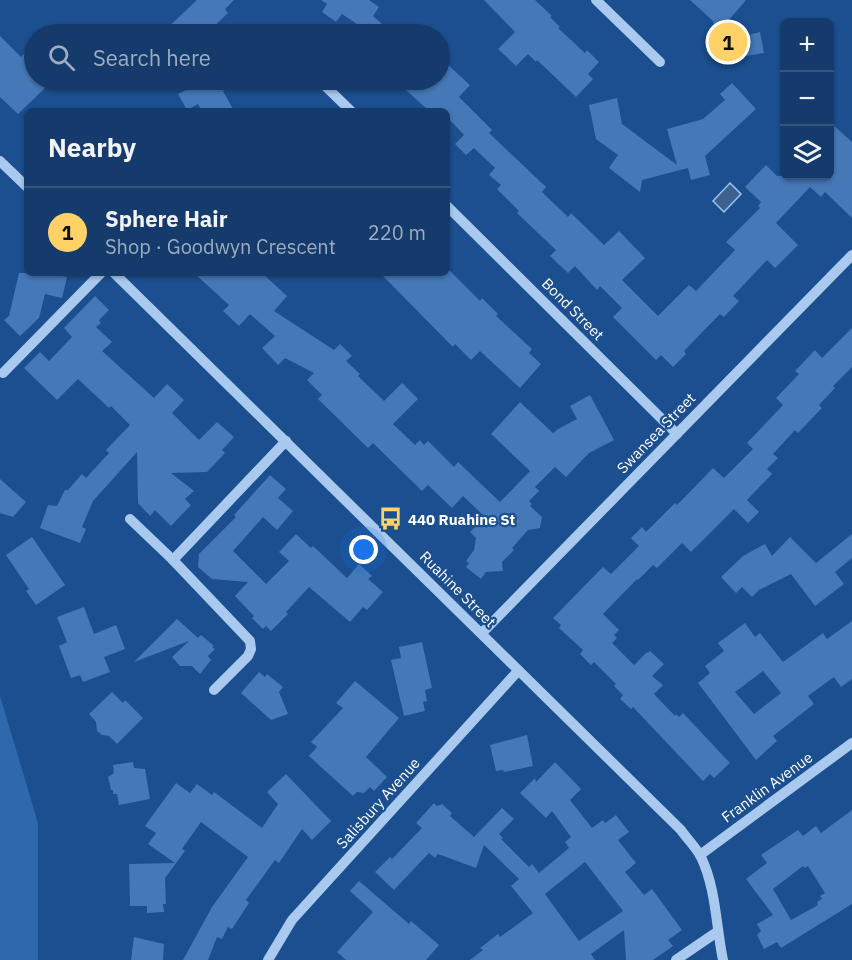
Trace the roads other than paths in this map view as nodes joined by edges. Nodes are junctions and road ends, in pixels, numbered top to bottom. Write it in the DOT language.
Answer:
graph roads {
  1 [pos="596,0"];
  2 [pos="660,62"];
  3 [pos="329,90"];
  4 [pos="348,108"];
  5 [pos="0,160"];
  6 [pos="24,184"];
  7 [pos="450,209"];
  8 [pos="852,255"];
  9 [pos="98,276"];
  10 [pos="117,276"];
  11 [pos="3,373"];
  12 [pos="677,434"];
  13 [pos="286,441"];
  14 [pos="130,519"];
  15 [pos="173,560"];
  16 [pos="482,633"];
  17 [pos="518,671"];
  18 [pos="214,690"];
  19 [pos="852,743"];
  20 [pos="700,855"];
  21 [pos="717,932"];
  22 [pos="268,960"];
  23 [pos="676,960"];
  24 [pos="723,960"];
  1 -- 2 [label="street"];
  3 -- 4 [label="street"];
  5 -- 6 [label="street"];
  7 -- 12 [label="street, Bond Street"];
  8 -- 12 [label="street, Swansea Street"];
  9 -- 11 [label="street"];
  10 -- 13 [label="street, Ruahine Street"];
  12 -- 16 [label="street, Swansea Street"];
  13 -- 15 [label="street"];
  13 -- 16 [label="street, Ruahine Street"];
  14 -- 15 [label="street"];
  15 -- 18 [label="street"];
  16 -- 17 [label="street, Ruahine Street"];
  17 -- 20 [label="street, Ruahine Street"];
  17 -- 22 [label="street, Salisbury Avenue"];
  19 -- 20 [label="street, Franklin Avenue"];
  20 -- 21 [label="street, Ruahine Street"];
  21 -- 23 [label="street"];
  21 -- 24 [label="street, Ruahine Street"];
}
